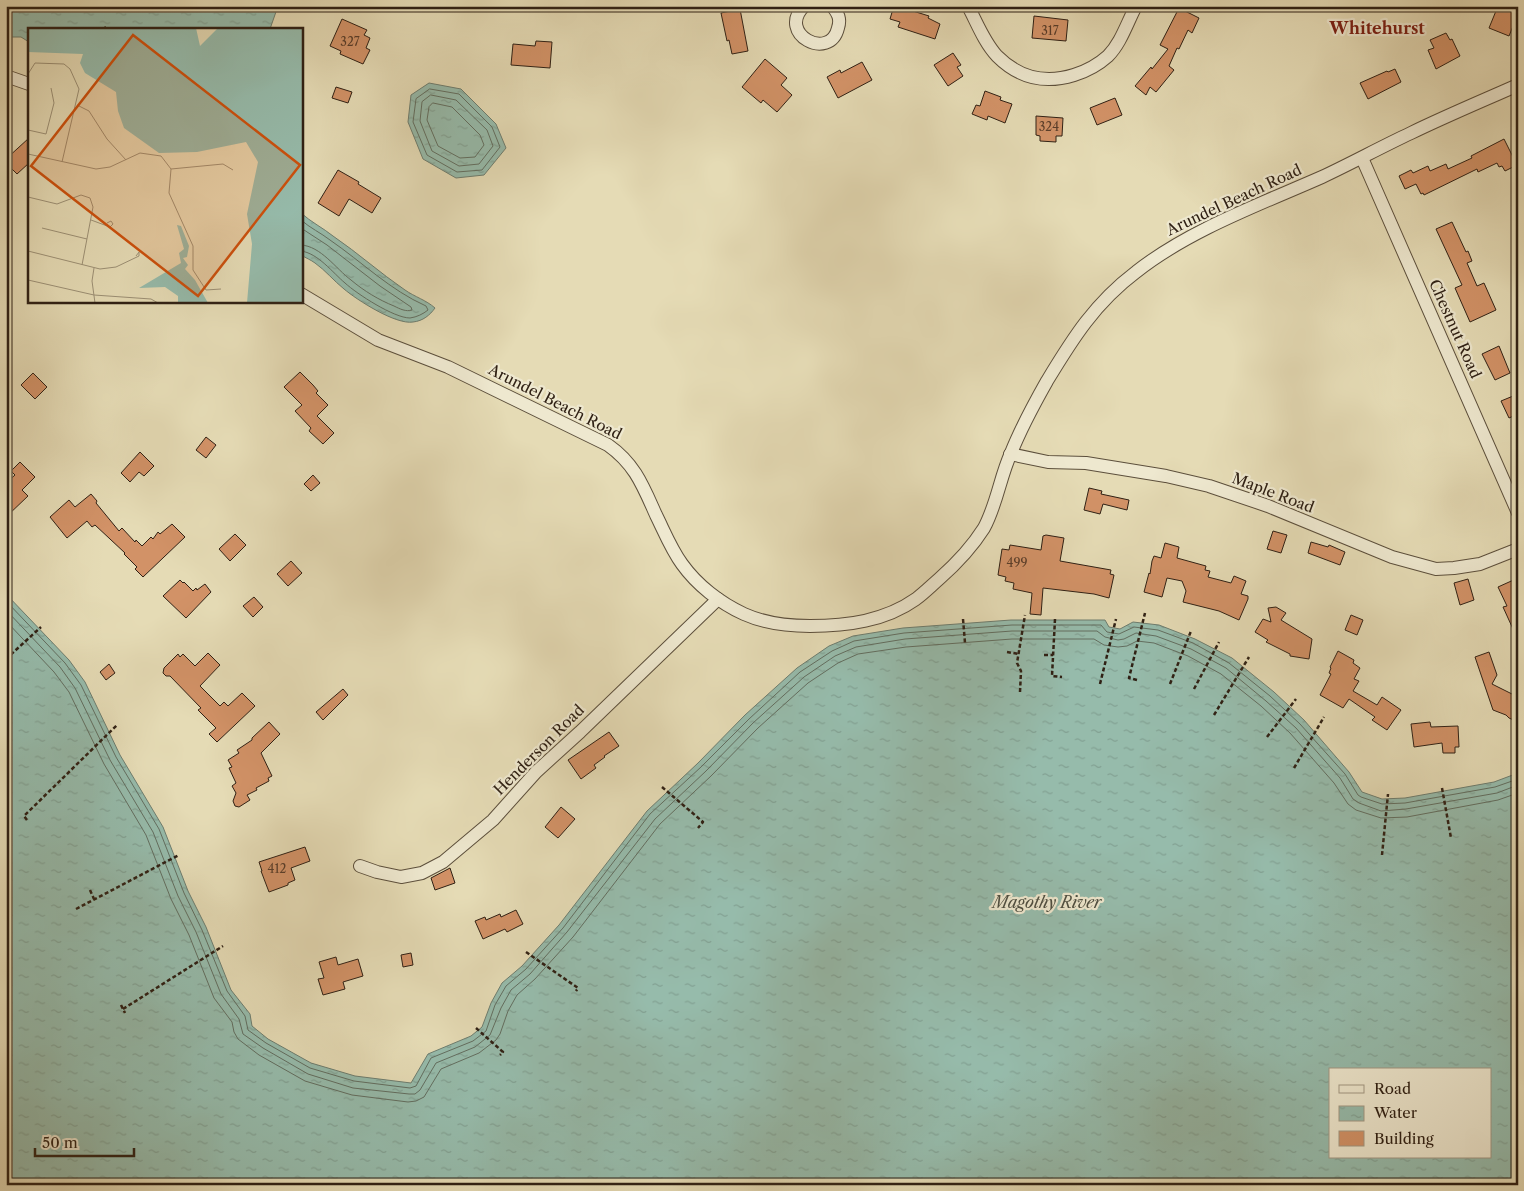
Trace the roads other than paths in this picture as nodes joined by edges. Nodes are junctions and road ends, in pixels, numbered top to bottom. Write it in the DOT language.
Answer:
graph roads {
  1 [pos="804,6"];
  2 [pos="850,6"];
  3 [pos="968,6"];
  4 [pos="1136,6"];
  5 [pos="835,9"];
  6 [pos="6,76"];
  7 [pos="28,84"];
  8 [pos="1518,85"];
  9 [pos="1362,158"];
  10 [pos="302,295"];
  11 [pos="1010,454"];
  12 [pos="1518,513"];
  13 [pos="1518,549"];
  14 [pos="718,599"];
  15 [pos="360,866"];
  1 -- 5 [label="street"];
  2 -- 5 [label="street"];
  3 -- 4 [label="street"];
  6 -- 7 [label="street"];
  8 -- 9 [label="street, Arundel Beach Road"];
  9 -- 11 [label="street, Arundel Beach Road"];
  9 -- 12 [label="street, Chestnut Road"];
  10 -- 14 [label="street, Arundel Beach Road"];
  11 -- 13 [label="street, Maple Road"];
  11 -- 14 [label="street, Arundel Beach Road"];
  14 -- 15 [label="street, Henderson Road"];
}
